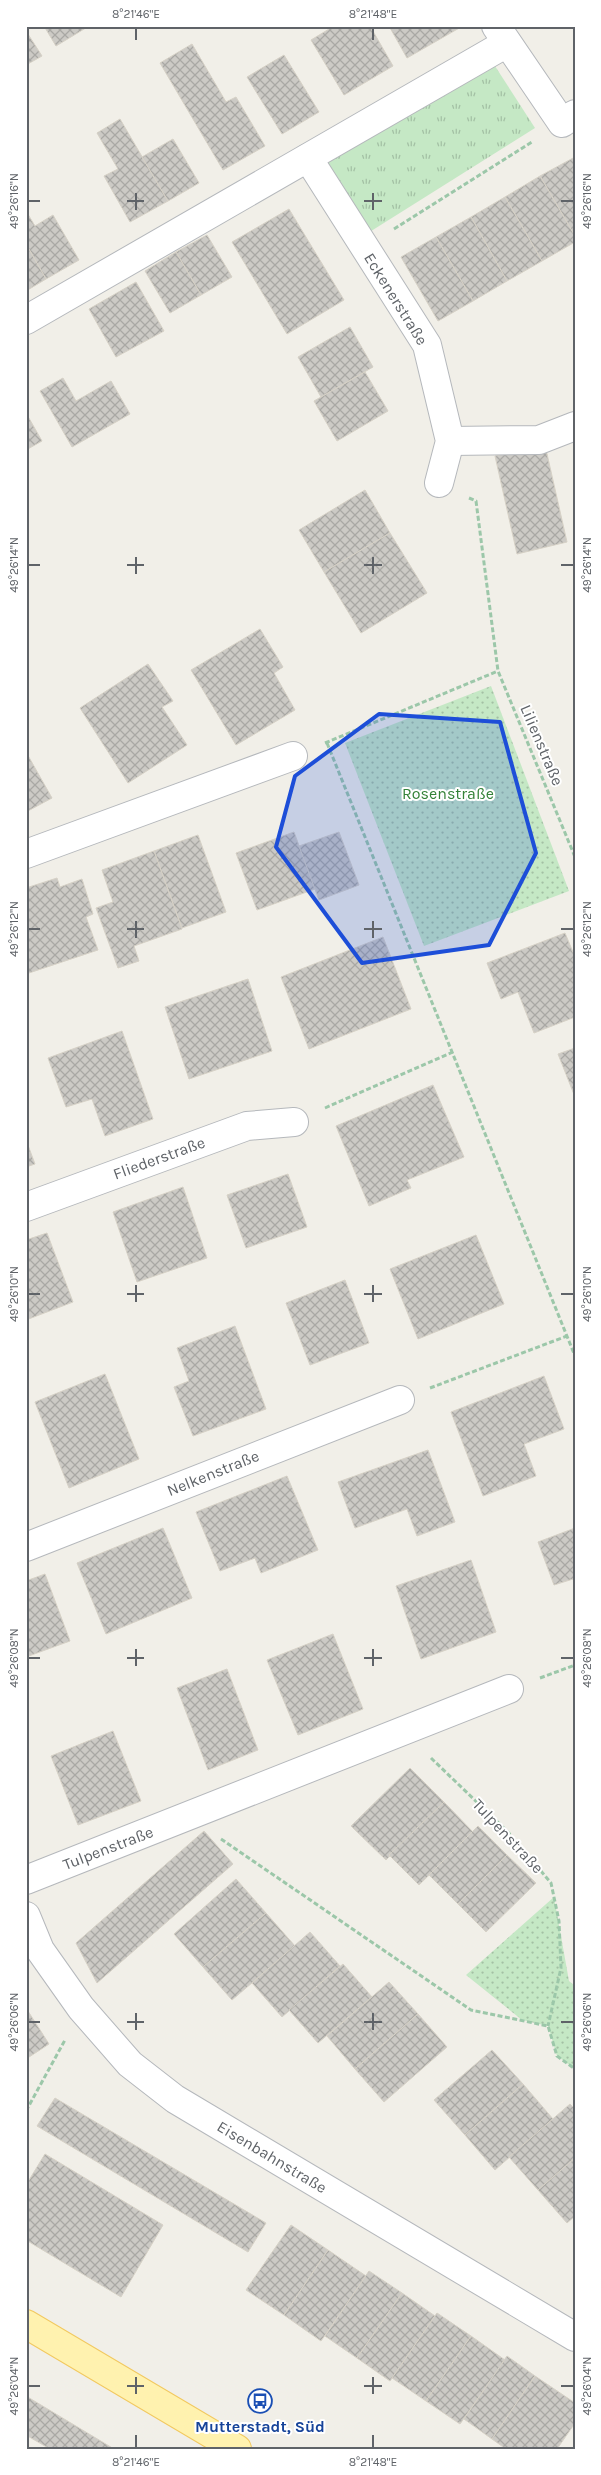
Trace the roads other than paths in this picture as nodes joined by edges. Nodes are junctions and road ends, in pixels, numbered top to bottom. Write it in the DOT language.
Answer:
graph roads {
  1 [pos="501,35"];
  2 [pos="569,118"];
  3 [pos="308,158"];
  4 [pos="26,320"];
  5 [pos="575,426"];
  6 [pos="450,441"];
  7 [pos="439,483"];
  8 [pos="293,756"];
  9 [pos="26,854"];
  10 [pos="294,1122"];
  11 [pos="26,1207"];
  12 [pos="400,1400"];
  13 [pos="26,1547"];
  14 [pos="509,1689"];
  15 [pos="26,1880"];
  16 [pos="26,1916"];
  17 [pos="26,2324"];
  18 [pos="575,2336"];
  19 [pos="238,2449"];
  1 -- 2 [label="street"];
  1 -- 3 [label="street"];
  3 -- 4 [label="street"];
  3 -- 6 [label="street, Eckenerstraße"];
  5 -- 6 [label="street"];
  6 -- 7 [label="street, Eckenerstraße"];
  8 -- 9 [label="street"];
  10 -- 11 [label="street, Fliederstraße"];
  12 -- 13 [label="street, Nelkenstraße"];
  14 -- 15 [label="street, Tulpenstraße"];
  16 -- 18 [label="street, Eisenbahnstraße"];
  17 -- 19 [label="main road"];
}
